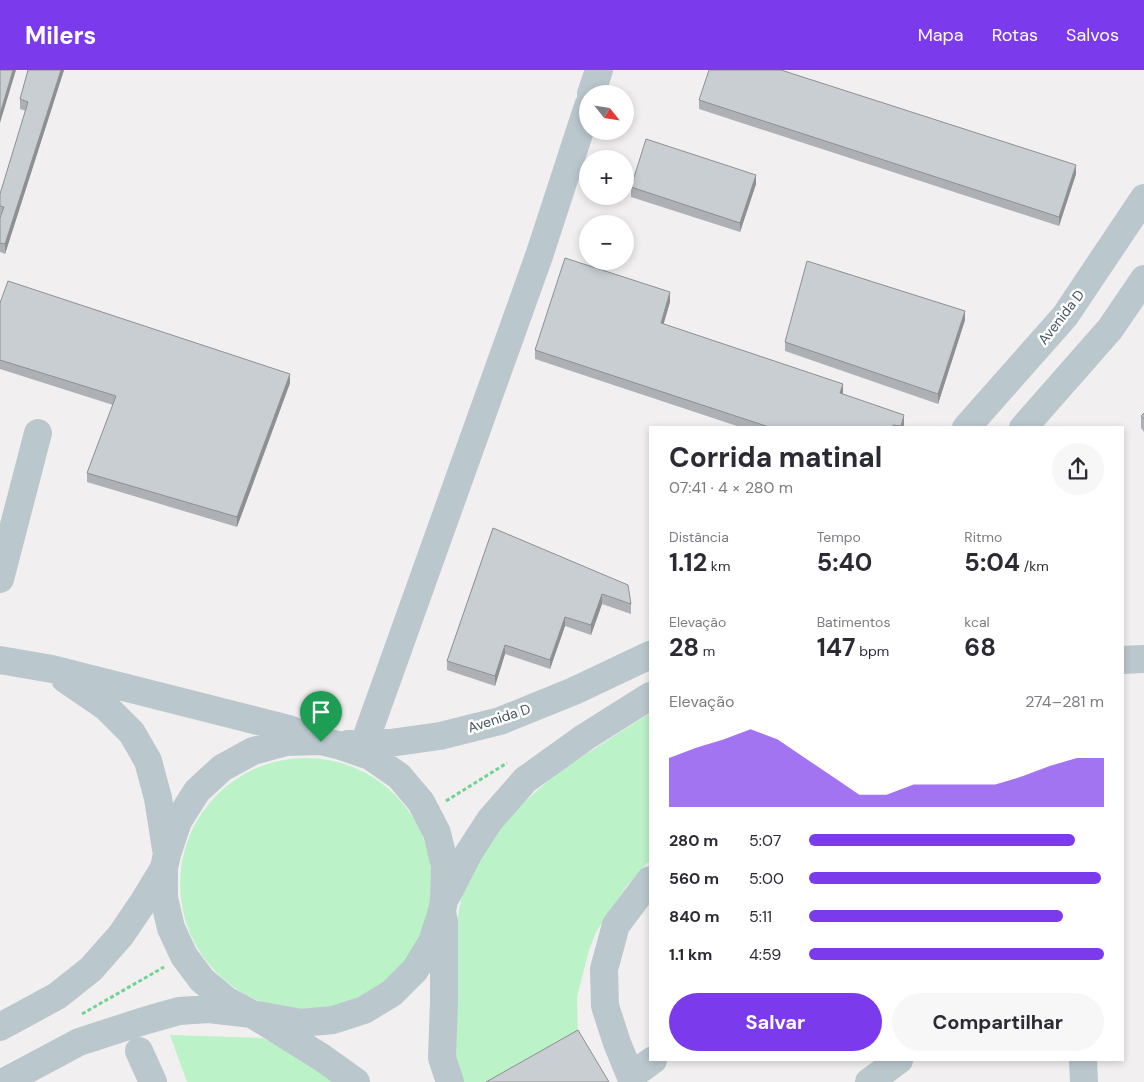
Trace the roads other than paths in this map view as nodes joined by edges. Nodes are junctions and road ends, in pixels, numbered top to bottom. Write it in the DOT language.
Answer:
graph roads {
  1 [pos="599,70"];
  2 [pos="594,85"];
  3 [pos="579,134"];
  4 [pos="1144,198"];
  5 [pos="1144,279"];
  6 [pos="968,426"];
  7 [pos="1024,426"];
  8 [pos="38,433"];
  9 [pos="0,579"];
  10 [pos="649,655"];
  11 [pos="1144,659"];
  12 [pos="0,660"];
  13 [pos="1124,660"];
  14 [pos="52,669"];
  15 [pos="649,697"];
  16 [pos="341,743"];
  17 [pos="166,861"];
  18 [pos="649,881"];
  19 [pos="443,906"];
  20 [pos="252,1014"];
  21 [pos="0,1026"];
  22 [pos="139,1052"];
  23 [pos="652,1061"];
  24 [pos="898,1061"];
  25 [pos="1083,1061"];
  26 [pos="632,1079"];
  27 [pos="4,1082"];
  28 [pos="153,1082"];
  29 [pos="356,1082"];
  30 [pos="450,1082"];
  31 [pos="870,1082"];
  32 [pos="1084,1082"];
  1 -- 2 [label="street"];
  3 -- 16 [label="street"];
  4 -- 6 [label="street, Avenida D"];
  5 -- 7 [label="street"];
  8 -- 9 [label="street"];
  10 -- 16 [label="street, Avenida D"];
  11 -- 13 [label="street"];
  12 -- 14 [label="street"];
  14 -- 16 [label="street"];
  14 -- 17 [label="street"];
  15 -- 19 [label="street"];
  16 -- 17 [label="street, Avenida D"];
  16 -- 19 [label="street"];
  17 -- 20 [label="street"];
  17 -- 21 [label="street"];
  18 -- 26 [label="street"];
  19 -- 20 [label="street"];
  19 -- 30 [label="street"];
  20 -- 27 [label="street"];
  20 -- 29 [label="street"];
  22 -- 28 [label="street"];
  23 -- 26 [label="street"];
  24 -- 31 [label="street"];
  25 -- 32 [label="street"];
}
